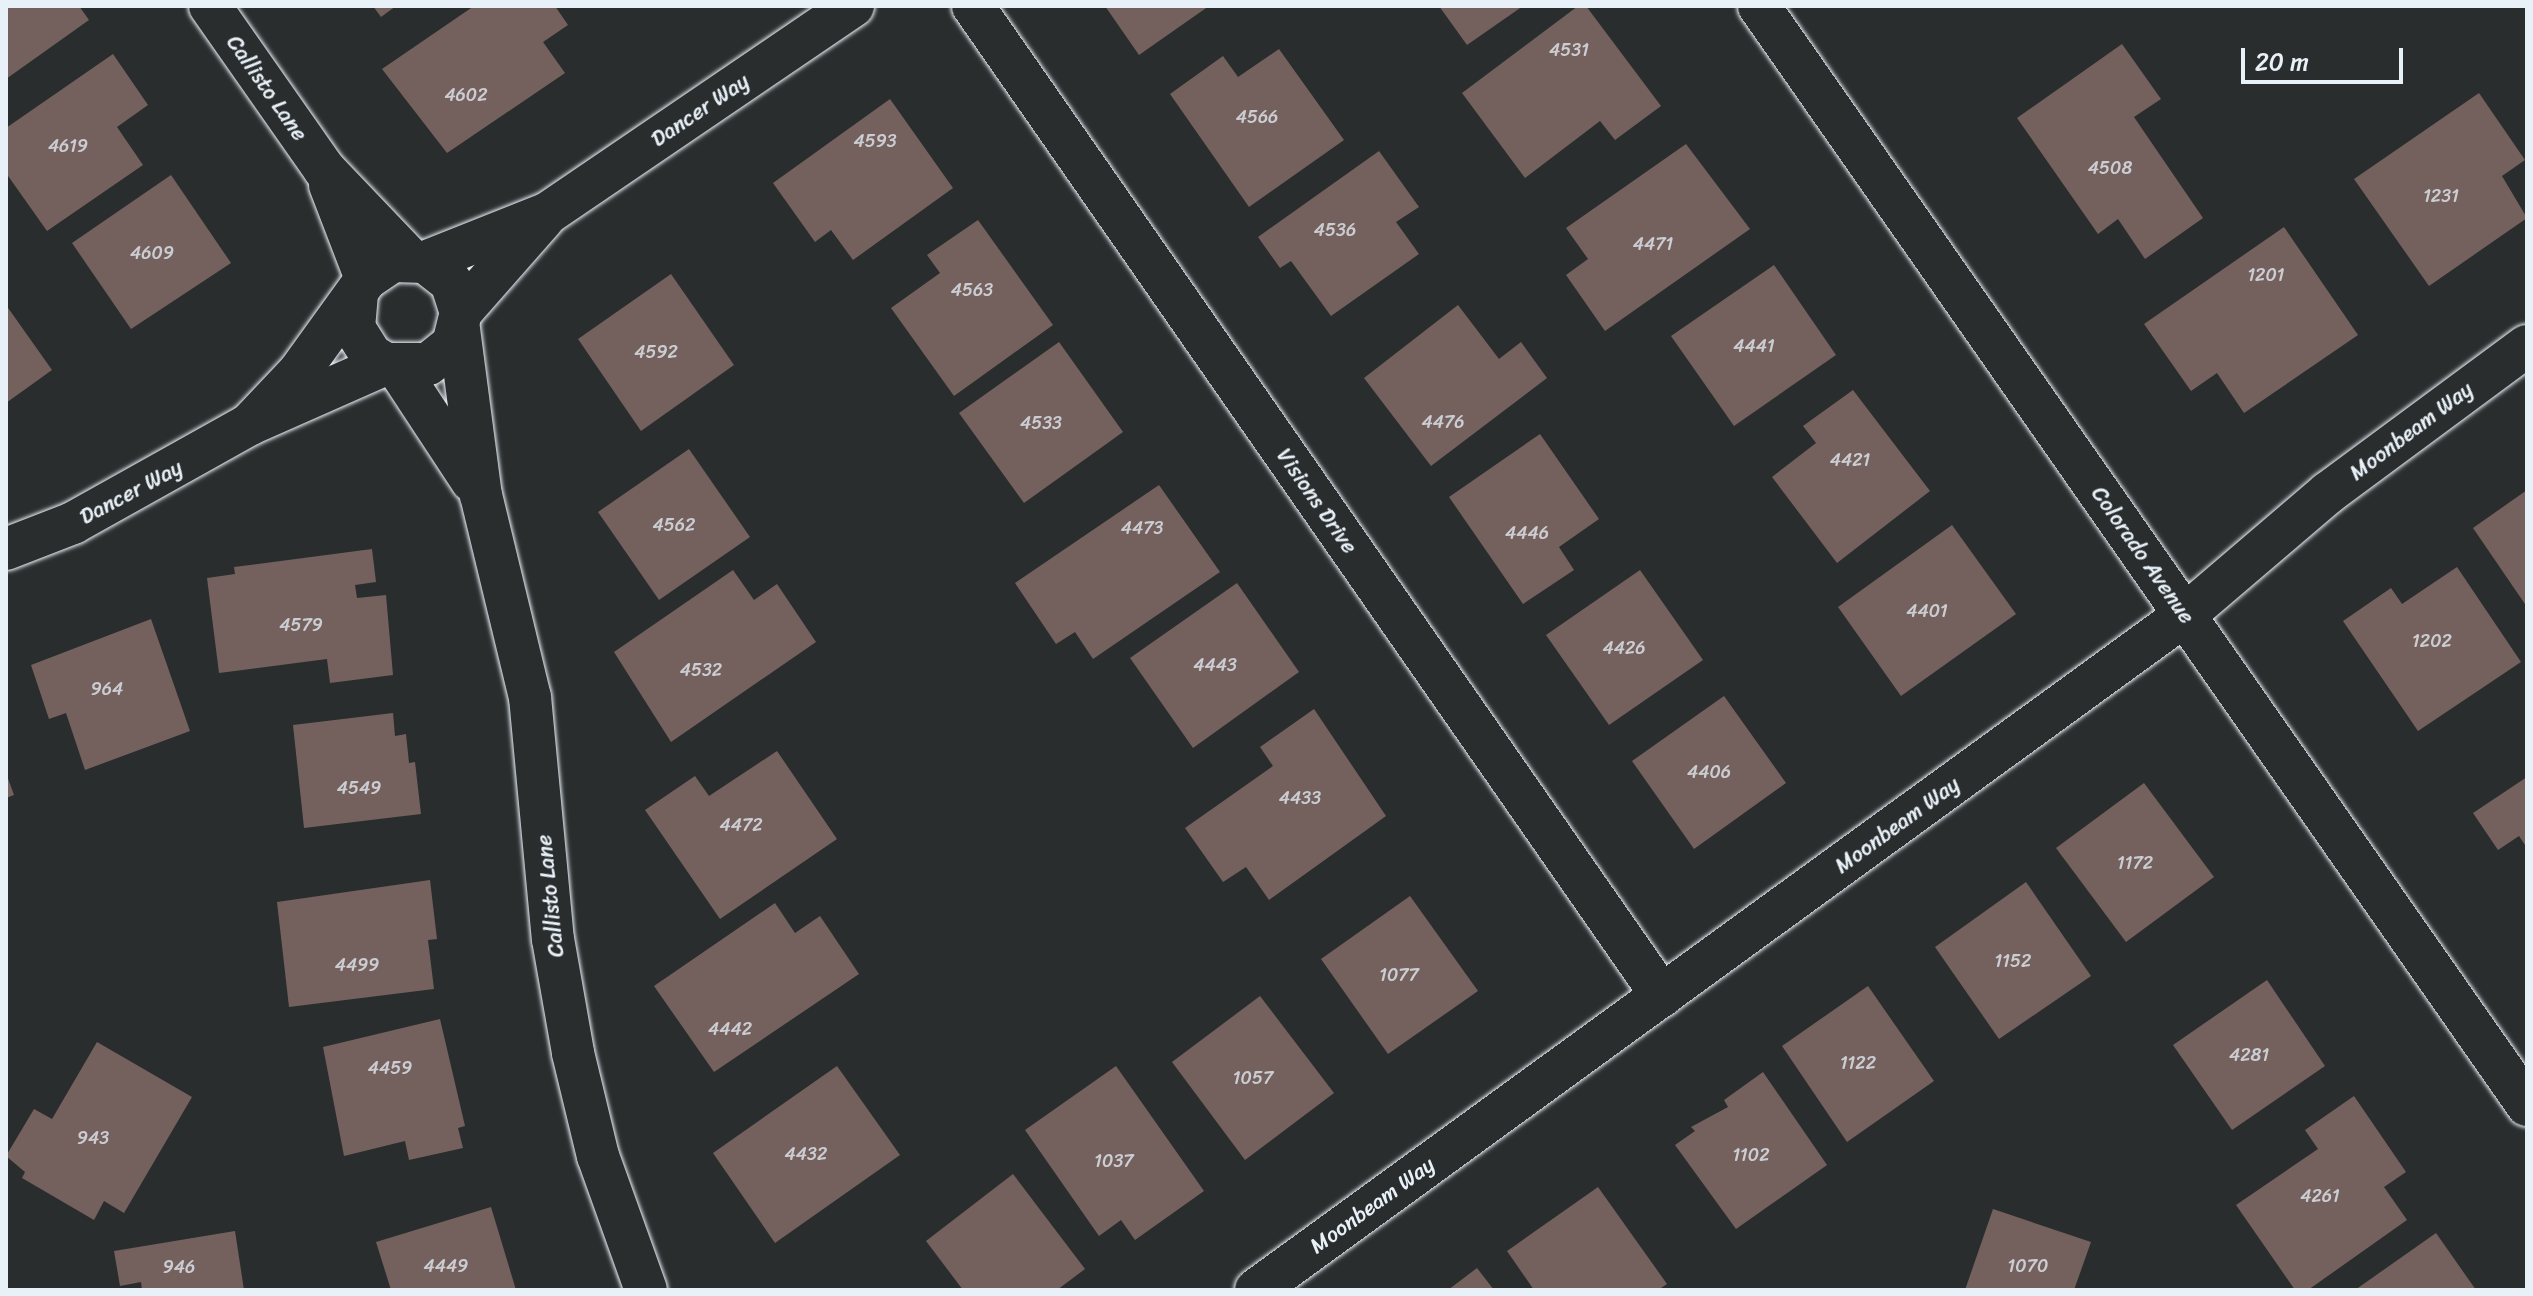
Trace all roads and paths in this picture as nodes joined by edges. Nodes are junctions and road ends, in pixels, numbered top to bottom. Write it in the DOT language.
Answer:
graph roads {
  1 [pos="210,6"];
  2 [pos="853,6"];
  3 [pos="973,6"];
  4 [pos="1759,6"];
  5 [pos="324,169"];
  6 [pos="548,213"];
  7 [pos="418,261"];
  8 [pos="361,286"];
  9 [pos="460,320"];
  10 [pos="2527,346"];
  11 [pos="392,366"];
  12 [pos="250,424"];
  13 [pos="481,495"];
  14 [pos="6,549"];
  15 [pos="2185,615"];
  16 [pos="1662,996"];
  17 [pos="2527,1105"];
  18 [pos="646,1290"];
  19 [pos="1256,1290"];
  1 -- 5 [label="street, Callisto Lane"];
  2 -- 6 [label="street, Dancer Way"];
  3 -- 16 [label="street, Visions Drive"];
  4 -- 15 [label="street, Colorado Avenue"];
  5 -- 7 [label="street, Callisto Lane"];
  5 -- 8 [label="street, Callisto Lane"];
  6 -- 7 [label="street, Dancer Way"];
  6 -- 9 [label="street, Dancer Way"];
  7 -- 8 [label="street"];
  7 -- 9 [label="street"];
  8 -- 11 [label="street"];
  8 -- 12 [label="street, Dancer Way"];
  9 -- 11 [label="street"];
  9 -- 13 [label="street, Callisto Lane"];
  10 -- 15 [label="street, Moonbeam Way"];
  11 -- 12 [label="street, Dancer Way"];
  11 -- 13 [label="street, Callisto Lane"];
  12 -- 14 [label="street, Dancer Way"];
  13 -- 18 [label="street, Callisto Lane"];
  15 -- 16 [label="street, Moonbeam Way"];
  15 -- 17 [label="street, Colorado Avenue"];
  16 -- 19 [label="street, Moonbeam Way"];
}
